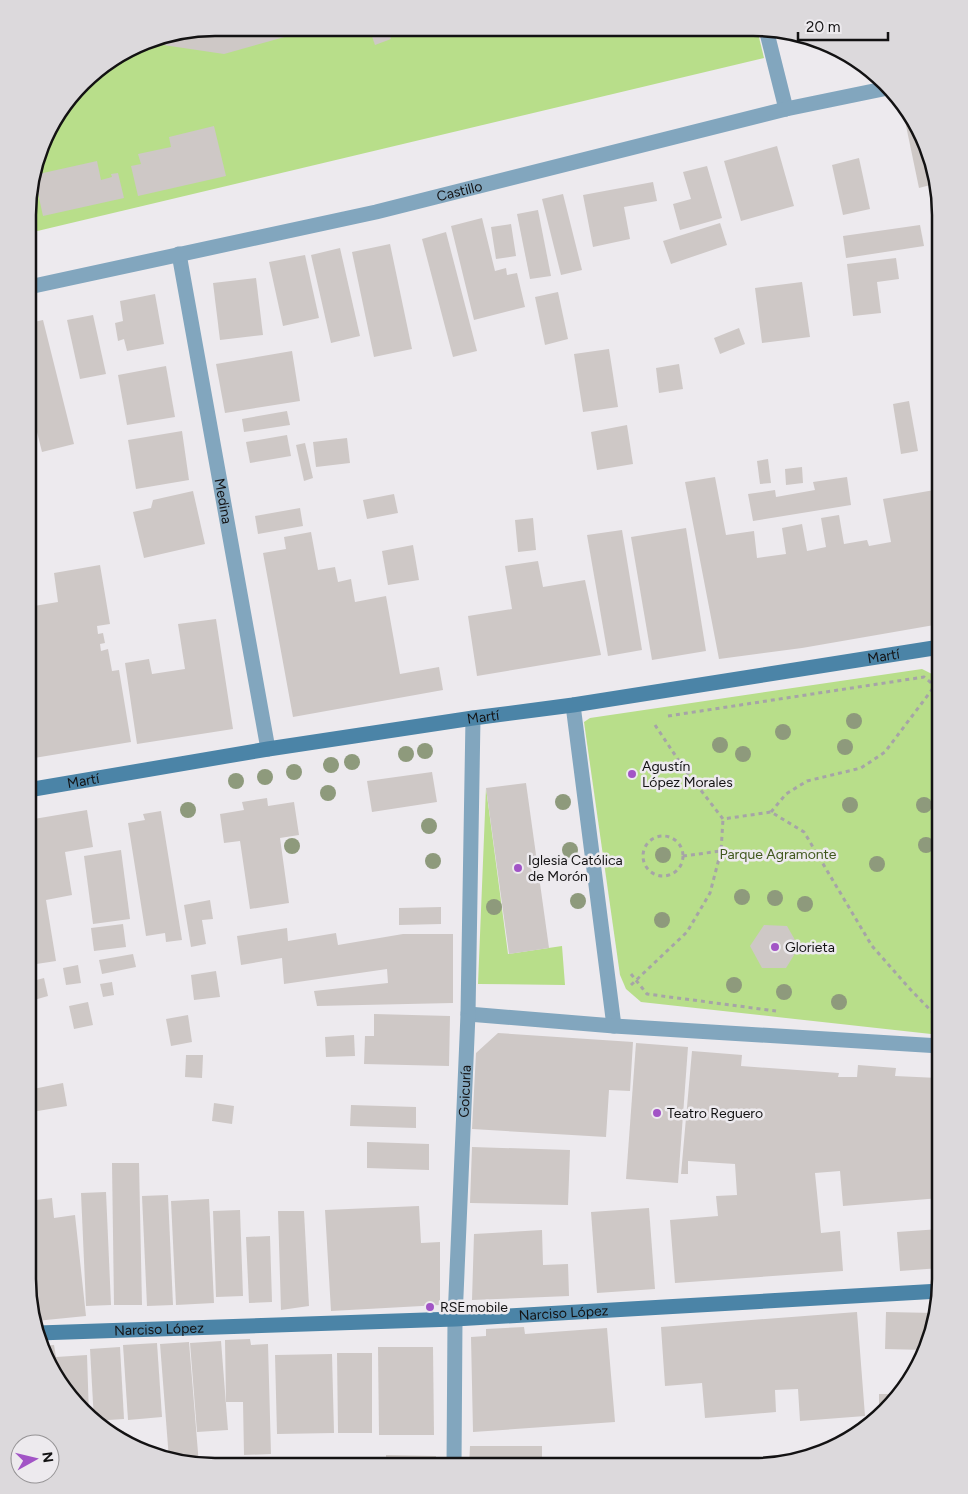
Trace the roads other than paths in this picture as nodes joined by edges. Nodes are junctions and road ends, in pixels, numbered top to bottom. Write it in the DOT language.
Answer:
graph roads {
  1 [pos="768,37"];
  2 [pos="880,90"];
  3 [pos="786,110"];
  4 [pos="179,254"];
  5 [pos="36,285"];
  6 [pos="932,648"];
  7 [pos="573,705"];
  8 [pos="473,718"];
  9 [pos="268,749"];
  10 [pos="36,789"];
  11 [pos="468,1014"];
  12 [pos="614,1026"];
  13 [pos="932,1046"];
  14 [pos="931,1291"];
  15 [pos="455,1319"];
  16 [pos="45,1333"];
  17 [pos="454,1458"];
  1 -- 3 [label="street"];
  2 -- 3 [label="street, Castillo"];
  3 -- 4 [label="street, Castillo"];
  4 -- 5 [label="street, Castillo"];
  4 -- 9 [label="street, Medina"];
  6 -- 7 [label="main road, Martí"];
  7 -- 8 [label="main road, Martí"];
  7 -- 12 [label="street"];
  8 -- 9 [label="main road, Martí"];
  8 -- 11 [label="street, Goicuría"];
  9 -- 10 [label="main road, Martí"];
  11 -- 12 [label="street"];
  11 -- 15 [label="street, Goicuría"];
  12 -- 13 [label="street"];
  14 -- 15 [label="main road, Narciso López"];
  15 -- 16 [label="main road, Narciso López"];
  15 -- 17 [label="street, Goicuría"];
}
